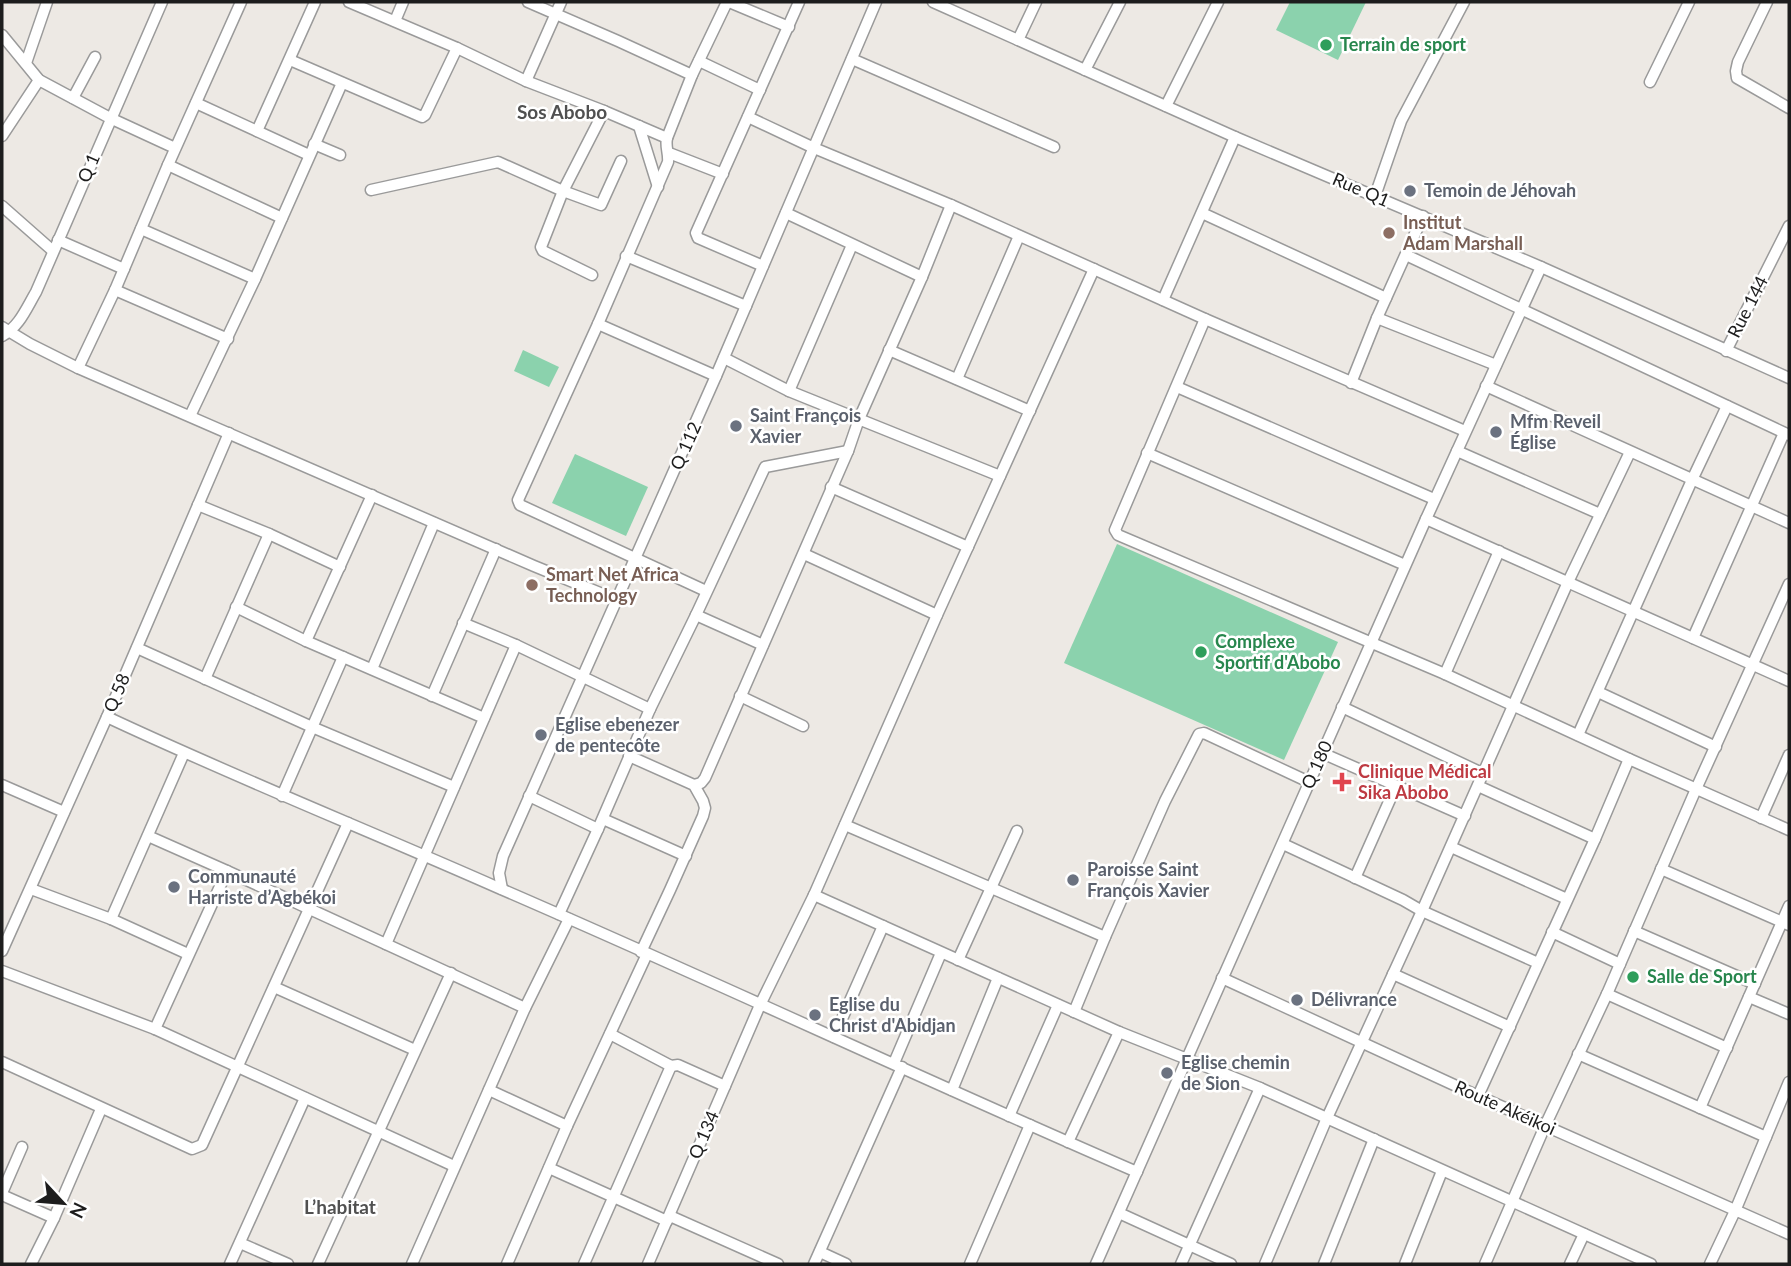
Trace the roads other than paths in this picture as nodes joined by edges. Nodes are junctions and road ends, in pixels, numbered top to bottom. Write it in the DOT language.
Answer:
graph roads {
  1 [pos="47,2"];
  2 [pos="162,2"];
  3 [pos="241,2"];
  4 [pos="315,2"];
  5 [pos="349,2"];
  6 [pos="403,2"];
  7 [pos="528,2"];
  8 [pos="561,2"];
  9 [pos="728,2"];
  10 [pos="799,2"];
  11 [pos="876,2"];
  12 [pos="933,2"];
  13 [pos="1036,2"];
  14 [pos="1120,2"];
  15 [pos="1218,2"];
  16 [pos="1464,2"];
  17 [pos="1689,2"];
  18 [pos="1767,2"];
  19 [pos="956,6"];
  20 [pos="556,13"];
  21 [pos="395,21"];
  22 [pos="789,27"];
  23 [pos="2,35"];
  24 [pos="1018,40"];
  25 [pos="457,48"];
  26 [pos="95,57"];
  27 [pos="852,59"];
  28 [pos="290,60"];
  29 [pos="699,61"];
  30 [pos="26,63"];
  31 [pos="1086,70"];
  32 [pos="692,75"];
  33 [pos="39,80"];
  34 [pos="526,81"];
  35 [pos="1650,82"];
  36 [pos="342,83"];
  37 [pos="760,90"];
  38 [pos="73,98"];
  39 [pos="196,103"];
  40 [pos="1166,106"];
  41 [pos="1789,108"];
  42 [pos="604,111"];
  43 [pos="748,117"];
  44 [pos="110,118"];
  45 [pos="639,126"];
  46 [pos="257,131"];
  47 [pos="2,136"];
  48 [pos="1235,137"];
  49 [pos="667,138"];
  50 [pos="314,144"];
  51 [pos="1054,147"];
  52 [pos="175,148"];
  53 [pos="814,148"];
  54 [pos="669,153"];
  55 [pos="309,155"];
  56 [pos="340,155"];
  57 [pos="621,161"];
  58 [pos="168,165"];
  59 [pos="723,174"];
  60 [pos="658,187"];
  61 [pos="371,190"];
  62 [pos="563,191"];
  63 [pos="1375,196"];
  64 [pos="951,205"];
  65 [pos="2,206"];
  66 [pos="786,213"];
  67 [pos="1202,213"];
  68 [pos="1423,216"];
  69 [pos="282,218"];
  70 [pos="1789,226"];
  71 [pos="141,229"];
  72 [pos="1020,236"];
  73 [pos="58,240"];
  74 [pos="852,245"];
  75 [pos="52,251"];
  76 [pos="1406,255"];
  77 [pos="626,256"];
  78 [pos="763,266"];
  79 [pos="1541,267"];
  80 [pos="124,269"];
  81 [pos="1094,269"];
  82 [pos="592,275"];
  83 [pos="922,277"];
  84 [pos="255,279"];
  85 [pos="115,290"];
  86 [pos="1386,298"];
  87 [pos="1163,300"];
  88 [pos="746,306"];
  89 [pos="1521,309"];
  90 [pos="1377,318"];
  91 [pos="1205,319"];
  92 [pos="598,324"];
  93 [pos="5,332"];
  94 [pos="228,339"];
  95 [pos="889,350"];
  96 [pos="1726,351"];
  97 [pos="724,358"];
  98 [pos="1496,365"];
  99 [pos="78,368"];
  100 [pos="716,376"];
  101 [pos="1789,378"];
  102 [pos="957,379"];
  103 [pos="1350,383"];
  104 [pos="1486,386"];
  105 [pos="1177,387"];
  106 [pos="789,391"];
  107 [pos="1727,406"];
  108 [pos="1030,411"];
  109 [pos="191,416"];
  110 [pos="859,419"];
  111 [pos="1465,431"];
  112 [pos="229,433"];
  113 [pos="1787,434"];
  114 [pos="848,451"];
  115 [pos="1457,451"];
  116 [pos="1630,452"];
  117 [pos="1147,453"];
  118 [pos="1000,477"];
  119 [pos="1692,480"];
  120 [pos="831,487"];
  121 [pos="372,495"];
  122 [pos="1434,499"];
  123 [pos="198,505"];
  124 [pos="1752,507"];
  125 [pos="1600,514"];
  126 [pos="1426,519"];
  127 [pos="435,523"];
  128 [pos="1789,523"];
  129 [pos="269,534"];
  130 [pos="968,547"];
  131 [pos="496,549"];
  132 [pos="1499,551"];
  133 [pos="804,554"];
  134 [pos="636,559"];
  135 [pos="1405,565"];
  136 [pos="340,567"];
  137 [pos="1568,582"];
  138 [pos="1789,584"];
  139 [pos="706,591"];
  140 [pos="617,600"];
  141 [pos="236,607"];
  142 [pos="1633,612"];
  143 [pos="696,615"];
  144 [pos="937,615"];
  145 [pos="463,623"];
  146 [pos="1693,638"];
  147 [pos="306,641"];
  148 [pos="1371,642"];
  149 [pos="516,645"];
  150 [pos="763,645"];
  151 [pos="136,648"];
  152 [pos="343,657"];
  153 [pos="1753,665"];
  154 [pos="372,669"];
  155 [pos="1445,674"];
  156 [pos="582,678"];
  157 [pos="205,679"];
  158 [pos="1789,681"];
  159 [pos="1598,692"];
  160 [pos="432,696"];
  161 [pos="740,696"];
  162 [pos="1513,706"];
  163 [pos="1342,708"];
  164 [pos="650,709"];
  165 [pos="107,717"];
  166 [pos="484,718"];
  167 [pos="803,726"];
  168 [pos="312,727"];
  169 [pos="1578,735"];
  170 [pos="1716,747"];
  171 [pos="184,752"];
  172 [pos="1322,753"];
  173 [pos="1789,755"];
  174 [pos="629,756"];
  175 [pos="1629,760"];
  176 [pos="1483,774"];
  177 [pos="1310,782"];
  178 [pos="2,785"];
  179 [pos="694,785"];
  180 [pos="1396,786"];
  181 [pos="1478,786"];
  182 [pos="454,787"];
  183 [pos="1696,789"];
  184 [pos="282,796"];
  185 [pos="529,796"];
  186 [pos="64,812"];
  187 [pos="1465,816"];
  188 [pos="1761,817"];
  189 [pos="348,823"];
  190 [pos="600,824"];
  191 [pos="845,825"];
  192 [pos="1789,830"];
  193 [pos="1017,831"];
  194 [pos="148,836"];
  195 [pos="1594,839"];
  196 [pos="1283,844"];
  197 [pos="1451,847"];
  198 [pos="425,856"];
  199 [pos="686,856"];
  200 [pos="1661,869"];
  201 [pos="227,871"];
  202 [pos="1355,878"];
  203 [pos="992,888"];
  204 [pos="31,889"];
  205 [pos="502,889"];
  206 [pos="814,895"];
  207 [pos="1567,899"];
  208 [pos="1789,906"];
  209 [pos="309,910"];
  210 [pos="1422,911"];
  211 [pos="559,915"];
  212 [pos="111,919"];
  213 [pos="569,919"];
  214 [pos="1786,924"];
  215 [pos="883,926"];
  216 [pos="1634,931"];
  217 [pos="1552,932"];
  218 [pos="1105,937"];
  219 [pos="386,944"];
  220 [pos="2,951"];
  221 [pos="644,953"];
  222 [pos="941,953"];
  223 [pos="188,954"];
  224 [pos="958,961"];
  225 [pos="1538,964"];
  226 [pos="1620,964"];
  227 [pos="2,971"];
  228 [pos="451,973"];
  229 [pos="1393,974"];
  230 [pos="998,978"];
  231 [pos="1222,978"];
  232 [pos="1755,984"];
  233 [pos="274,987"];
  234 [pos="1606,994"];
  235 [pos="1749,997"];
  236 [pos="760,1005"];
  237 [pos="1058,1005"];
  238 [pos="525,1008"];
  239 [pos="1074,1012"];
  240 [pos="1789,1014"];
  241 [pos="1510,1027"];
  242 [pos="155,1029"];
  243 [pos="1119,1032"];
  244 [pos="610,1034"];
  245 [pos="834,1037"];
  246 [pos="1363,1042"];
  247 [pos="1727,1048"];
  248 [pos="415,1050"];
  249 [pos="1578,1054"];
  250 [pos="1187,1059"];
  251 [pos="2,1062"];
  252 [pos="898,1065"];
  253 [pos="671,1066"];
  254 [pos="239,1067"];
  255 [pos="1789,1082"];
  256 [pos="725,1086"];
  257 [pos="1260,1088"];
  258 [pos="489,1090"];
  259 [pos="952,1090"];
  260 [pos="1478,1096"];
  261 [pos="305,1098"];
  262 [pos="1700,1108"];
  263 [pos="101,1109"];
  264 [pos="1009,1116"];
  265 [pos="1327,1118"];
  266 [pos="1030,1125"];
  267 [pos="567,1126"];
  268 [pos="1545,1126"];
  269 [pos="378,1131"];
  270 [pos="1766,1137"];
  271 [pos="1374,1139"];
  272 [pos="1068,1142"];
  273 [pos="22,1147"];
  274 [pos="454,1166"];
  275 [pos="549,1168"];
  276 [pos="1442,1171"];
  277 [pos="1137,1172"];
  278 [pos="2,1194"];
  279 [pos="613,1196"];
  280 [pos="1512,1201"];
  281 [pos="1735,1211"];
  282 [pos="1119,1213"];
  283 [pos="54,1218"];
  284 [pos="668,1218"];
  285 [pos="1584,1234"];
  286 [pos="1789,1234"];
  287 [pos="240,1243"];
  288 [pos="1190,1245"];
  289 [pos="820,1252"];
  290 [pos="31,1264"];
  291 [pos="230,1264"];
  292 [pos="288,1264"];
  293 [pos="318,1264"];
  294 [pos="412,1264"];
  295 [pos="507,1264"];
  296 [pos="584,1264"];
  297 [pos="648,1264"];
  298 [pos="778,1264"];
  299 [pos="814,1264"];
  300 [pos="846,1264"];
  301 [pos="970,1264"];
  302 [pos="1096,1264"];
  303 [pos="1181,1264"];
  304 [pos="1231,1264"];
  305 [pos="1265,1264"];
  306 [pos="1324,1264"];
  307 [pos="1405,1264"];
  308 [pos="1485,1264"];
  309 [pos="1570,1264"];
  310 [pos="1648,1264"];
  311 [pos="1710,1264"];
  1 -- 30 [label="street"];
  2 -- 44 [label="street, Q 1"];
  3 -- 39 [label="street"];
  4 -- 28 [label="street"];
  5 -- 21 [label="street"];
  6 -- 21 [label="street"];
  7 -- 20 [label="street"];
  8 -- 20 [label="street"];
  9 -- 22 [label="street"];
  9 -- 29 [label="street"];
  10 -- 22 [label="street"];
  11 -- 27 [label="street, Q 112"];
  12 -- 19 [label="street, Rue Q1"];
  13 -- 24 [label="street"];
  14 -- 31 [label="street"];
  15 -- 40 [label="street"];
  16 -- 63 [label="street"];
  17 -- 35 [label="street"];
  18 -- 41 [label="street"];
  19 -- 24 [label="street, Rue Q1"];
  20 -- 32 [label="street"];
  20 -- 34 [label="street"];
  21 -- 25 [label="street"];
  22 -- 37 [label="street"];
  23 -- 30 [label="street"];
  24 -- 31 [label="street, Rue Q1"];
  25 -- 34 [label="street"];
  25 -- 36 [label="street"];
  26 -- 38 [label="street"];
  27 -- 51 [label="street"];
  27 -- 53 [label="street, Q 112"];
  28 -- 36 [label="street"];
  28 -- 46 [label="street"];
  29 -- 32 [label="street"];
  29 -- 37 [label="street"];
  30 -- 33 [label="street"];
  31 -- 40 [label="street, Rue Q1"];
  32 -- 49 [label="street"];
  33 -- 38 [label="street"];
  33 -- 47 [label="street"];
  34 -- 42 [label="street"];
  36 -- 50 [label="street"];
  37 -- 43 [label="street"];
  38 -- 44 [label="street"];
  39 -- 46 [label="street"];
  39 -- 52 [label="street"];
  40 -- 48 [label="street, Rue Q1"];
  42 -- 45 [label="street"];
  42 -- 62 [label="street"];
  43 -- 53 [label="street"];
  43 -- 59 [label="street"];
  44 -- 52 [label="street"];
  44 -- 73 [label="street, Q 1"];
  45 -- 49 [label="street"];
  45 -- 60 [label="street"];
  46 -- 55 [label="street"];
  48 -- 63 [label="street, Rue Q1"];
  48 -- 67 [label="street"];
  49 -- 54 [label="street"];
  50 -- 55 [label="street"];
  50 -- 56 [label="street"];
  52 -- 58 [label="street"];
  53 -- 64 [label="street"];
  53 -- 66 [label="street, Q 112"];
  54 -- 59 [label="street"];
  54 -- 60 [label="street"];
  55 -- 69 [label="street"];
  57 -- 62 [label="street"];
  58 -- 69 [label="street"];
  58 -- 71 [label="street"];
  59 -- 78 [label="street"];
  60 -- 77 [label="street"];
  61 -- 62 [label="street"];
  62 -- 82 [label="street"];
  63 -- 68 [label="street, Rue Q1"];
  64 -- 72 [label="street"];
  64 -- 83 [label="street"];
  65 -- 75 [label="street"];
  66 -- 74 [label="street"];
  66 -- 78 [label="street, Q 112"];
  67 -- 86 [label="street"];
  67 -- 87 [label="street"];
  68 -- 76 [label="street"];
  68 -- 79 [label="street, Rue Q1"];
  69 -- 84 [label="street"];
  70 -- 96 [label="street, Rue 144"];
  71 -- 80 [label="street"];
  71 -- 84 [label="street"];
  72 -- 81 [label="street"];
  72 -- 102 [label="street"];
  73 -- 75 [label="street, Q 1"];
  73 -- 80 [label="street"];
  74 -- 83 [label="street"];
  74 -- 106 [label="street"];
  75 -- 93 [label="street, Q 1"];
  76 -- 86 [label="street"];
  76 -- 89 [label="street"];
  77 -- 88 [label="street"];
  77 -- 92 [label="street"];
  78 -- 88 [label="street, Q 112"];
  79 -- 89 [label="street, Q 180"];
  79 -- 96 [label="street, Rue Q1"];
  80 -- 85 [label="street"];
  81 -- 87 [label="street"];
  81 -- 108 [label="street, Q 134"];
  83 -- 95 [label="street"];
  84 -- 94 [label="street"];
  85 -- 94 [label="street"];
  85 -- 99 [label="street"];
  86 -- 90 [label="street"];
  87 -- 91 [label="street"];
  88 -- 97 [label="street, Q 112"];
  89 -- 98 [label="street, Q 180"];
  89 -- 107 [label="street"];
  90 -- 98 [label="street"];
  90 -- 103 [label="street"];
  91 -- 103 [label="street"];
  91 -- 105 [label="street"];
  92 -- 100 [label="street"];
  92 -- 134 [label="street"];
  93 -- 99 [label="street"];
  94 -- 109 [label="street"];
  95 -- 102 [label="street"];
  95 -- 110 [label="street"];
  96 -- 101 [label="street, Rue Q1"];
  97 -- 100 [label="street, Q 112"];
  97 -- 106 [label="street"];
  98 -- 104 [label="street, Q 180"];
  99 -- 109 [label="street"];
  100 -- 134 [label="street, Q 112"];
  102 -- 108 [label="street"];
  103 -- 111 [label="street"];
  104 -- 111 [label="street, Q 180"];
  104 -- 116 [label="street"];
  105 -- 117 [label="street"];
  105 -- 122 [label="street"];
  106 -- 110 [label="street"];
  107 -- 113 [label="street"];
  107 -- 119 [label="street"];
  108 -- 118 [label="street, Q 134"];
  109 -- 112 [label="street"];
  110 -- 114 [label="street"];
  110 -- 118 [label="street"];
  111 -- 115 [label="street, Q 180"];
  112 -- 121 [label="street"];
  112 -- 123 [label="street, Q 58"];
  113 -- 124 [label="street"];
  114 -- 120 [label="street"];
  114 -- 139 [label="street"];
  115 -- 122 [label="street, Q 180"];
  115 -- 125 [label="street"];
  116 -- 119 [label="street"];
  116 -- 125 [label="street"];
  117 -- 135 [label="street"];
  117 -- 148 [label="street"];
  118 -- 130 [label="street, Q 134"];
  119 -- 124 [label="street"];
  119 -- 142 [label="street"];
  120 -- 130 [label="street"];
  120 -- 133 [label="street"];
  121 -- 127 [label="street"];
  121 -- 136 [label="street"];
  122 -- 126 [label="street, Q 180"];
  123 -- 129 [label="street"];
  123 -- 151 [label="street, Q 58"];
  124 -- 128 [label="street"];
  124 -- 146 [label="street"];
  125 -- 137 [label="street"];
  126 -- 132 [label="street"];
  126 -- 135 [label="street, Q 180"];
  127 -- 131 [label="street"];
  127 -- 154 [label="street"];
  129 -- 136 [label="street"];
  129 -- 141 [label="street"];
  130 -- 144 [label="street, Q 134"];
  131 -- 140 [label="street"];
  131 -- 145 [label="street"];
  132 -- 137 [label="street"];
  132 -- 155 [label="street"];
  133 -- 144 [label="street"];
  133 -- 150 [label="street"];
  134 -- 139 [label="street"];
  134 -- 140 [label="street, Q 112"];
  135 -- 148 [label="street, Q 180"];
  136 -- 147 [label="street"];
  137 -- 142 [label="street"];
  137 -- 162 [label="street"];
  138 -- 153 [label="street"];
  139 -- 143 [label="street"];
  140 -- 156 [label="street, Q 112"];
  141 -- 147 [label="street"];
  141 -- 157 [label="street"];
  142 -- 146 [label="street"];
  142 -- 159 [label="street"];
  143 -- 150 [label="street"];
  143 -- 164 [label="street"];
  144 -- 191 [label="street, Q 134"];
  145 -- 149 [label="street"];
  145 -- 160 [label="street"];
  146 -- 153 [label="street"];
  147 -- 152 [label="street"];
  148 -- 155 [label="street"];
  148 -- 163 [label="street, Q 180"];
  149 -- 156 [label="street"];
  149 -- 166 [label="street"];
  150 -- 161 [label="street"];
  151 -- 157 [label="street"];
  151 -- 165 [label="street, Q 58"];
  152 -- 154 [label="street"];
  152 -- 168 [label="street"];
  153 -- 158 [label="street"];
  153 -- 170 [label="street"];
  154 -- 160 [label="street"];
  155 -- 162 [label="street"];
  156 -- 164 [label="street"];
  156 -- 185 [label="street, Q 112"];
  157 -- 168 [label="street"];
  159 -- 169 [label="street"];
  159 -- 170 [label="street"];
  160 -- 166 [label="street"];
  161 -- 167 [label="street"];
  161 -- 179 [label="street"];
  162 -- 169 [label="street"];
  162 -- 176 [label="street"];
  163 -- 172 [label="street, Q 180"];
  163 -- 176 [label="street"];
  164 -- 174 [label="street"];
  165 -- 171 [label="street"];
  165 -- 186 [label="street, Q 58"];
  166 -- 182 [label="street"];
  168 -- 182 [label="street"];
  168 -- 184 [label="street"];
  169 -- 175 [label="street"];
  170 -- 183 [label="street"];
  171 -- 184 [label="street"];
  171 -- 194 [label="street"];
  172 -- 177 [label="street, Q 180"];
  172 -- 180 [label="street"];
  173 -- 188 [label="street"];
  174 -- 179 [label="street"];
  174 -- 190 [label="street"];
  175 -- 183 [label="street"];
  175 -- 195 [label="street"];
  176 -- 181 [label="street"];
  177 -- 196 [label="street, Q 180"];
  177 -- 218 [label="street"];
  178 -- 186 [label="street"];
  179 -- 199 [label="street"];
  180 -- 187 [label="street"];
  180 -- 202 [label="street"];
  181 -- 187 [label="street"];
  181 -- 195 [label="street"];
  182 -- 198 [label="street"];
  183 -- 188 [label="street"];
  183 -- 200 [label="street"];
  184 -- 189 [label="street"];
  185 -- 190 [label="street"];
  185 -- 205 [label="street, Q 112"];
  186 -- 204 [label="street, Q 58"];
  187 -- 197 [label="street"];
  188 -- 192 [label="street"];
  189 -- 198 [label="street"];
  189 -- 209 [label="street"];
  190 -- 199 [label="street"];
  190 -- 211 [label="street"];
  191 -- 203 [label="street"];
  191 -- 206 [label="street, Q 134"];
  193 -- 203 [label="street"];
  194 -- 201 [label="street"];
  194 -- 212 [label="street"];
  195 -- 207 [label="street"];
  196 -- 202 [label="street"];
  196 -- 231 [label="street, Q 180"];
  197 -- 207 [label="street"];
  197 -- 210 [label="street"];
  198 -- 205 [label="street"];
  198 -- 219 [label="street"];
  199 -- 221 [label="street"];
  200 -- 214 [label="street"];
  200 -- 216 [label="street"];
  201 -- 209 [label="street"];
  201 -- 223 [label="street"];
  202 -- 210 [label="street"];
  203 -- 218 [label="street"];
  203 -- 224 [label="street"];
  204 -- 212 [label="street"];
  204 -- 220 [label="street, Q 58"];
  205 -- 211 [label="street"];
  206 -- 215 [label="street"];
  206 -- 236 [label="street, Q 134"];
  207 -- 217 [label="street"];
  208 -- 214 [label="street"];
  209 -- 219 [label="street"];
  209 -- 233 [label="street"];
  210 -- 225 [label="street"];
  210 -- 229 [label="street"];
  211 -- 213 [label="street"];
  212 -- 223 [label="street"];
  213 -- 221 [label="street"];
  213 -- 238 [label="street"];
  214 -- 232 [label="street"];
  215 -- 222 [label="street"];
  215 -- 245 [label="street"];
  216 -- 226 [label="street"];
  216 -- 232 [label="street"];
  217 -- 225 [label="street"];
  217 -- 226 [label="street"];
  218 -- 239 [label="street"];
  219 -- 228 [label="street"];
  221 -- 236 [label="street"];
  221 -- 244 [label="street"];
  222 -- 224 [label="street"];
  222 -- 252 [label="street"];
  223 -- 242 [label="street"];
  224 -- 230 [label="street"];
  225 -- 241 [label="street"];
  226 -- 234 [label="street"];
  227 -- 242 [label="street"];
  228 -- 238 [label="street"];
  228 -- 248 [label="street"];
  229 -- 241 [label="street"];
  229 -- 246 [label="street"];
  230 -- 237 [label="street"];
  230 -- 259 [label="street"];
  231 -- 246 [label="street, Route Akéikoi"];
  231 -- 250 [label="street, Q 180"];
  232 -- 235 [label="street"];
  233 -- 248 [label="street"];
  233 -- 254 [label="street"];
  234 -- 247 [label="street"];
  234 -- 249 [label="street"];
  235 -- 240 [label="street"];
  235 -- 247 [label="street"];
  236 -- 245 [label="street"];
  236 -- 256 [label="street, Q 134"];
  237 -- 239 [label="street"];
  237 -- 264 [label="street"];
  238 -- 258 [label="street"];
  239 -- 243 [label="street"];
  241 -- 260 [label="street"];
  242 -- 254 [label="street"];
  243 -- 250 [label="street"];
  243 -- 272 [label="street"];
  244 -- 253 [label="street"];
  244 -- 267 [label="street"];
  245 -- 252 [label="street"];
  246 -- 260 [label="street, Route Akéikoi"];
  246 -- 265 [label="street"];
  247 -- 262 [label="street"];
  248 -- 269 [label="street"];
  249 -- 262 [label="street"];
  249 -- 268 [label="street"];
  250 -- 257 [label="street"];
  250 -- 277 [label="street, Q 180"];
  251 -- 263 [label="street"];
  252 -- 259 [label="street"];
  252 -- 289 [label="street"];
  253 -- 256 [label="street"];
  253 -- 279 [label="street"];
  254 -- 261 [label="street"];
  254 -- 263 [label="street"];
  255 -- 270 [label="street"];
  256 -- 284 [label="street, Q 134"];
  257 -- 265 [label="street"];
  257 -- 288 [label="street"];
  258 -- 267 [label="street"];
  258 -- 274 [label="street"];
  259 -- 264 [label="street"];
  260 -- 268 [label="street, Route Akéikoi"];
  261 -- 269 [label="street"];
  261 -- 287 [label="street"];
  262 -- 270 [label="street"];
  263 -- 283 [label="street"];
  264 -- 266 [label="street"];
  265 -- 271 [label="street"];
  265 -- 305 [label="street"];
  266 -- 272 [label="street"];
  266 -- 301 [label="street"];
  267 -- 275 [label="street"];
  268 -- 280 [label="street"];
  268 -- 281 [label="street, Route Akéikoi"];
  269 -- 274 [label="street"];
  269 -- 293 [label="street"];
  270 -- 281 [label="street"];
  271 -- 276 [label="street"];
  271 -- 306 [label="street"];
  272 -- 277 [label="street"];
  273 -- 278 [label="street"];
  274 -- 294 [label="street"];
  275 -- 279 [label="street"];
  275 -- 295 [label="street"];
  276 -- 280 [label="street"];
  276 -- 307 [label="street"];
  277 -- 282 [label="street, Q 180"];
  278 -- 283 [label="street"];
  279 -- 284 [label="street"];
  279 -- 296 [label="street"];
  280 -- 285 [label="street"];
  280 -- 308 [label="street"];
  281 -- 286 [label="street, Route Akéikoi"];
  281 -- 311 [label="street"];
  282 -- 288 [label="street"];
  282 -- 302 [label="street, Q 180"];
  283 -- 290 [label="street"];
  284 -- 297 [label="street, Q 134"];
  284 -- 298 [label="street"];
  285 -- 309 [label="street"];
  285 -- 310 [label="street"];
  287 -- 291 [label="street"];
  287 -- 292 [label="street"];
  288 -- 303 [label="street"];
  288 -- 304 [label="street"];
  289 -- 299 [label="street"];
  289 -- 300 [label="street"];
}
